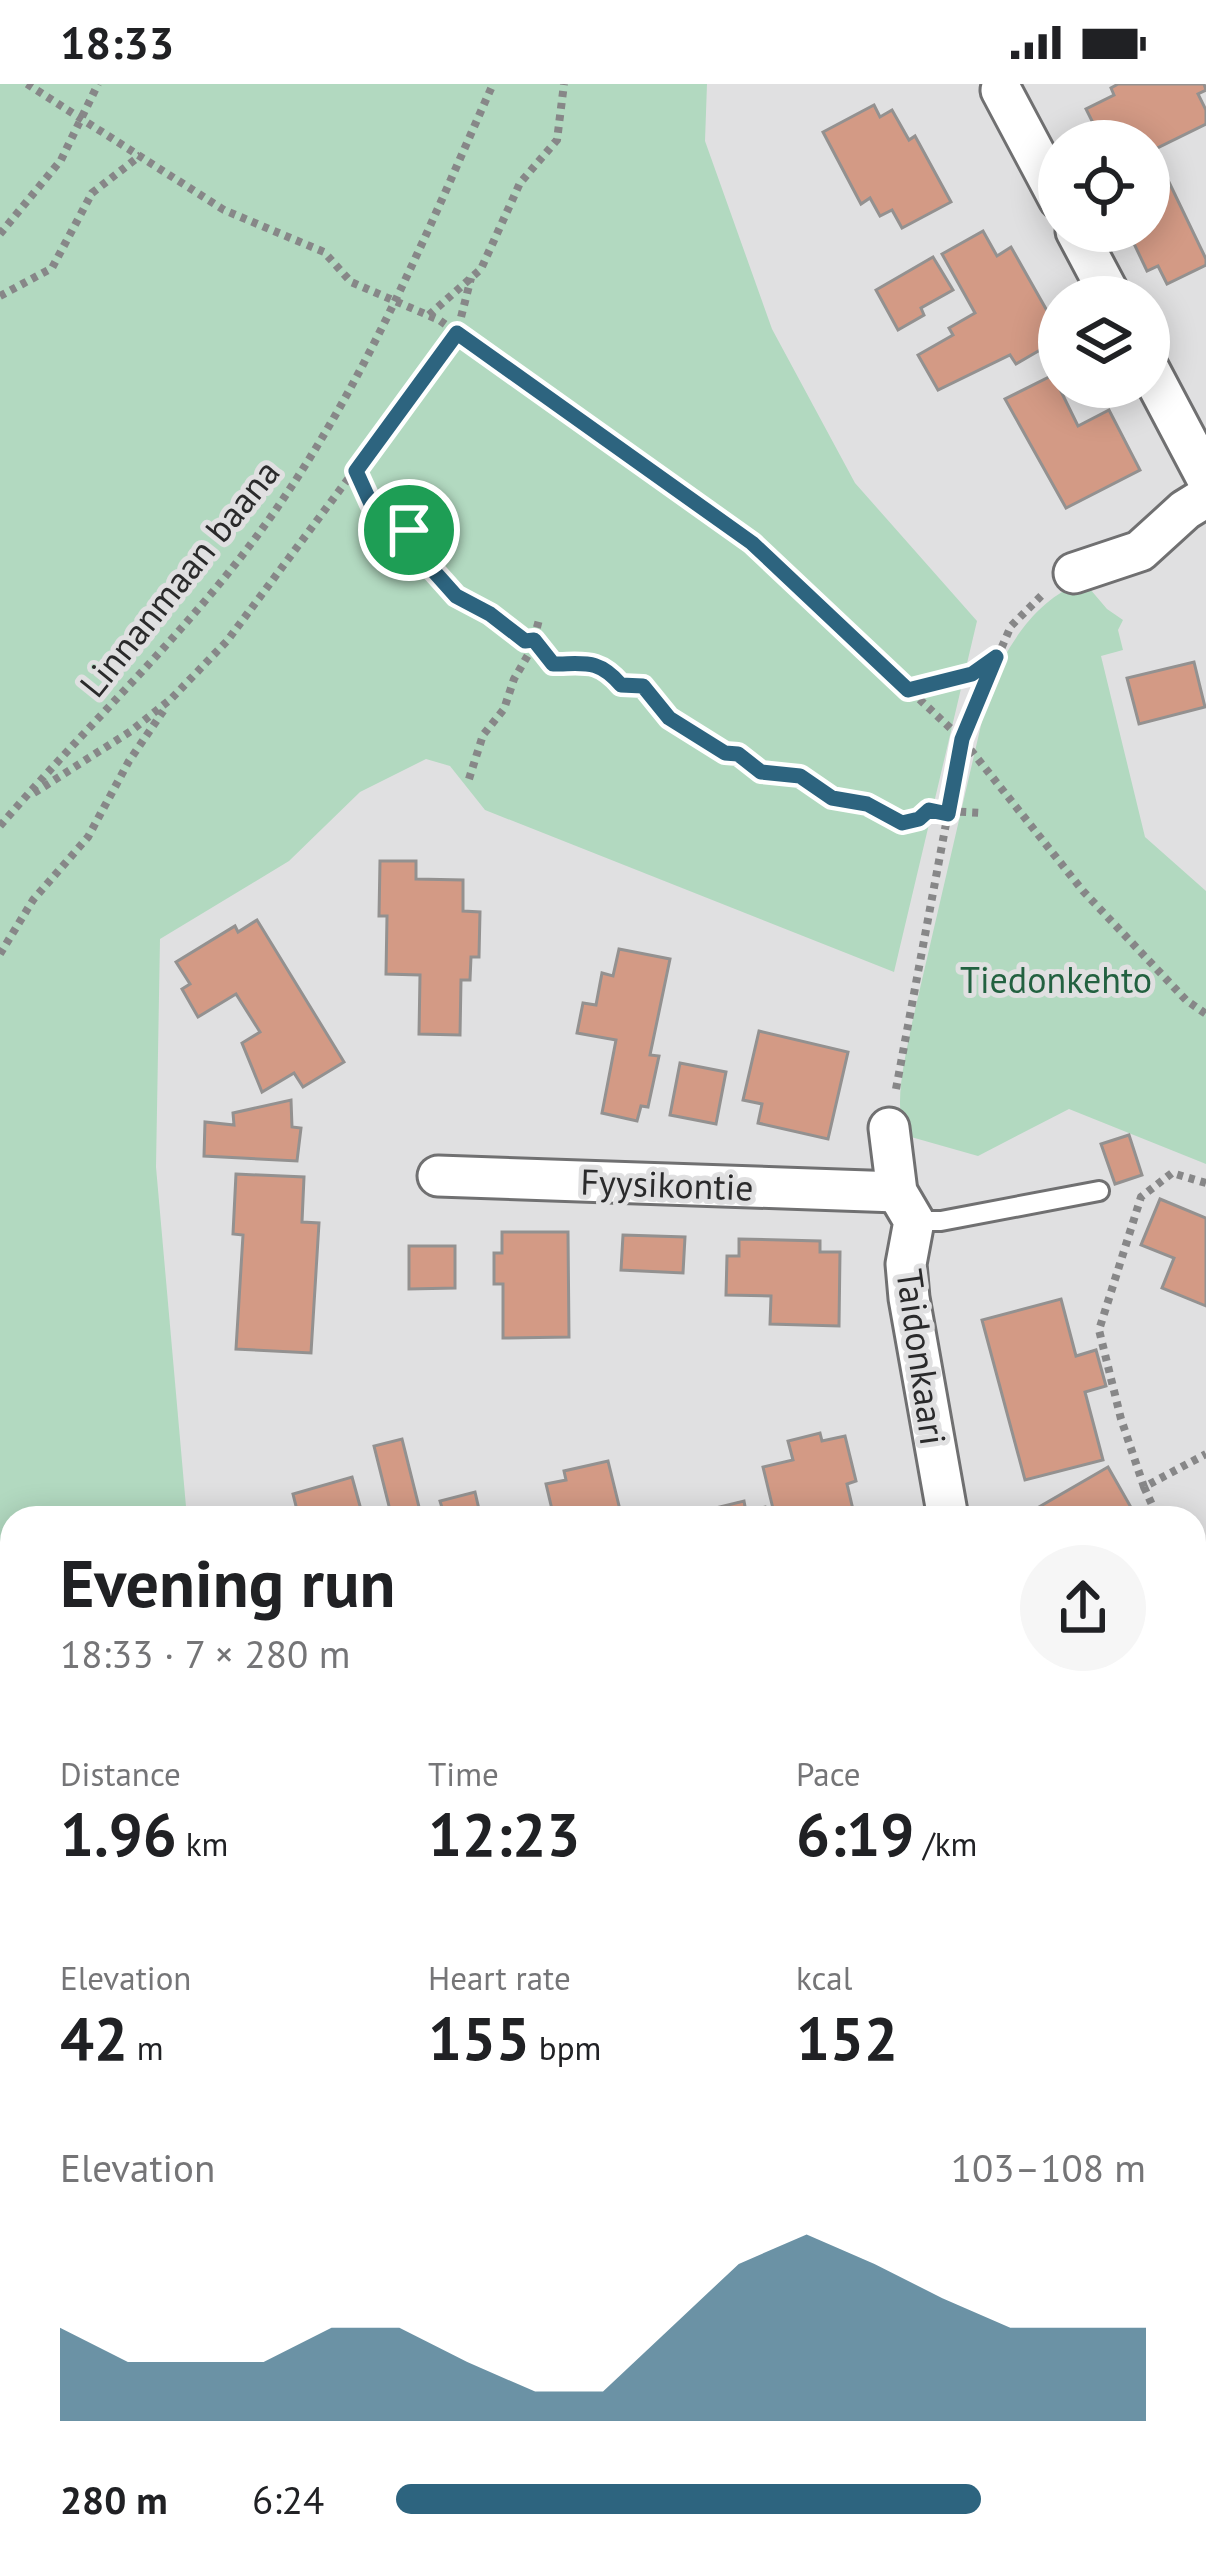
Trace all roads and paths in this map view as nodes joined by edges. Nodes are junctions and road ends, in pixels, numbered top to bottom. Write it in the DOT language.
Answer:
graph roads {
  1 [pos="27,84"];
  2 [pos="98,84"];
  3 [pos="493,84"];
  4 [pos="564,84"];
  5 [pos="1001,91"];
  6 [pos="81,118"];
  7 [pos="141,155"];
  8 [pos="1038,161"];
  9 [pos="0,234"];
  10 [pos="471,278"];
  11 [pos="0,296"];
  12 [pos="396,302"];
  13 [pos="429,315"];
  14 [pos="457,333"];
  15 [pos="1170,408"];
  16 [pos="356,471"];
  17 [pos="1206,477"];
  18 [pos="364,489"];
  19 [pos="1206,497"];
  20 [pos="1074,573"];
  21 [pos="540,616"];
  22 [pos="534,640"];
  23 [pos="996,657"];
  24 [pos="908,690"];
  25 [pos="171,699"];
  26 [pos="962,739"];
  27 [pos="469,779"];
  28 [pos="22,800"];
  29 [pos="983,813"];
  30 [pos="948,814"];
  31 [pos="0,826"];
  32 [pos="0,954"];
  33 [pos="1206,1014"];
  34 [pos="889,1128"];
  35 [pos="437,1176"];
  36 [pos="1206,1183"];
  37 [pos="1100,1191"];
  38 [pos="905,1206"];
  39 [pos="1204,1459"];
  40 [pos="1144,1487"];
  41 [pos="946,1506"];
  42 [pos="1153,1506"];
  1 -- 6 [label="path"];
  2 -- 6 [label="path"];
  3 -- 12 [label="path, Linnanmaan baana"];
  4 -- 10 [label="path"];
  5 -- 8 [label="street"];
  6 -- 7 [label="path"];
  6 -- 9 [label="path"];
  7 -- 11 [label="path"];
  7 -- 12 [label="path"];
  10 -- 13 [label="path"];
  10 -- 14 [label="path"];
  12 -- 13 [label="path"];
  12 -- 28 [label="path, Linnanmaan baana"];
  13 -- 14 [label="path"];
  14 -- 16 [label="path"];
  14 -- 24 [label="path"];
  15 -- 17 [label="street"];
  16 -- 18 [label="path"];
  16 -- 22 [label="path"];
  16 -- 25 [label="path"];
  19 -- 20 [label="street"];
  20 -- 23 [label="path"];
  21 -- 22 [label="path"];
  22 -- 27 [label="path"];
  22 -- 30 [label="path"];
  23 -- 24 [label="path"];
  23 -- 26 [label="path"];
  24 -- 26 [label="path"];
  25 -- 28 [label="path"];
  25 -- 32 [label="path"];
  26 -- 30 [label="path"];
  26 -- 33 [label="path"];
  28 -- 31 [label="path, Linnanmaan baana"];
  29 -- 30 [label="path"];
  30 -- 34 [label="path"];
  34 -- 38 [label="street, Taidonkaari"];
  35 -- 38 [label="street, Fyysikontie"];
  36 -- 40 [label="path"];
  37 -- 38 [label="lane"];
  38 -- 41 [label="street, Taidonkaari"];
  39 -- 40 [label="path"];
  40 -- 42 [label="path"];
}
